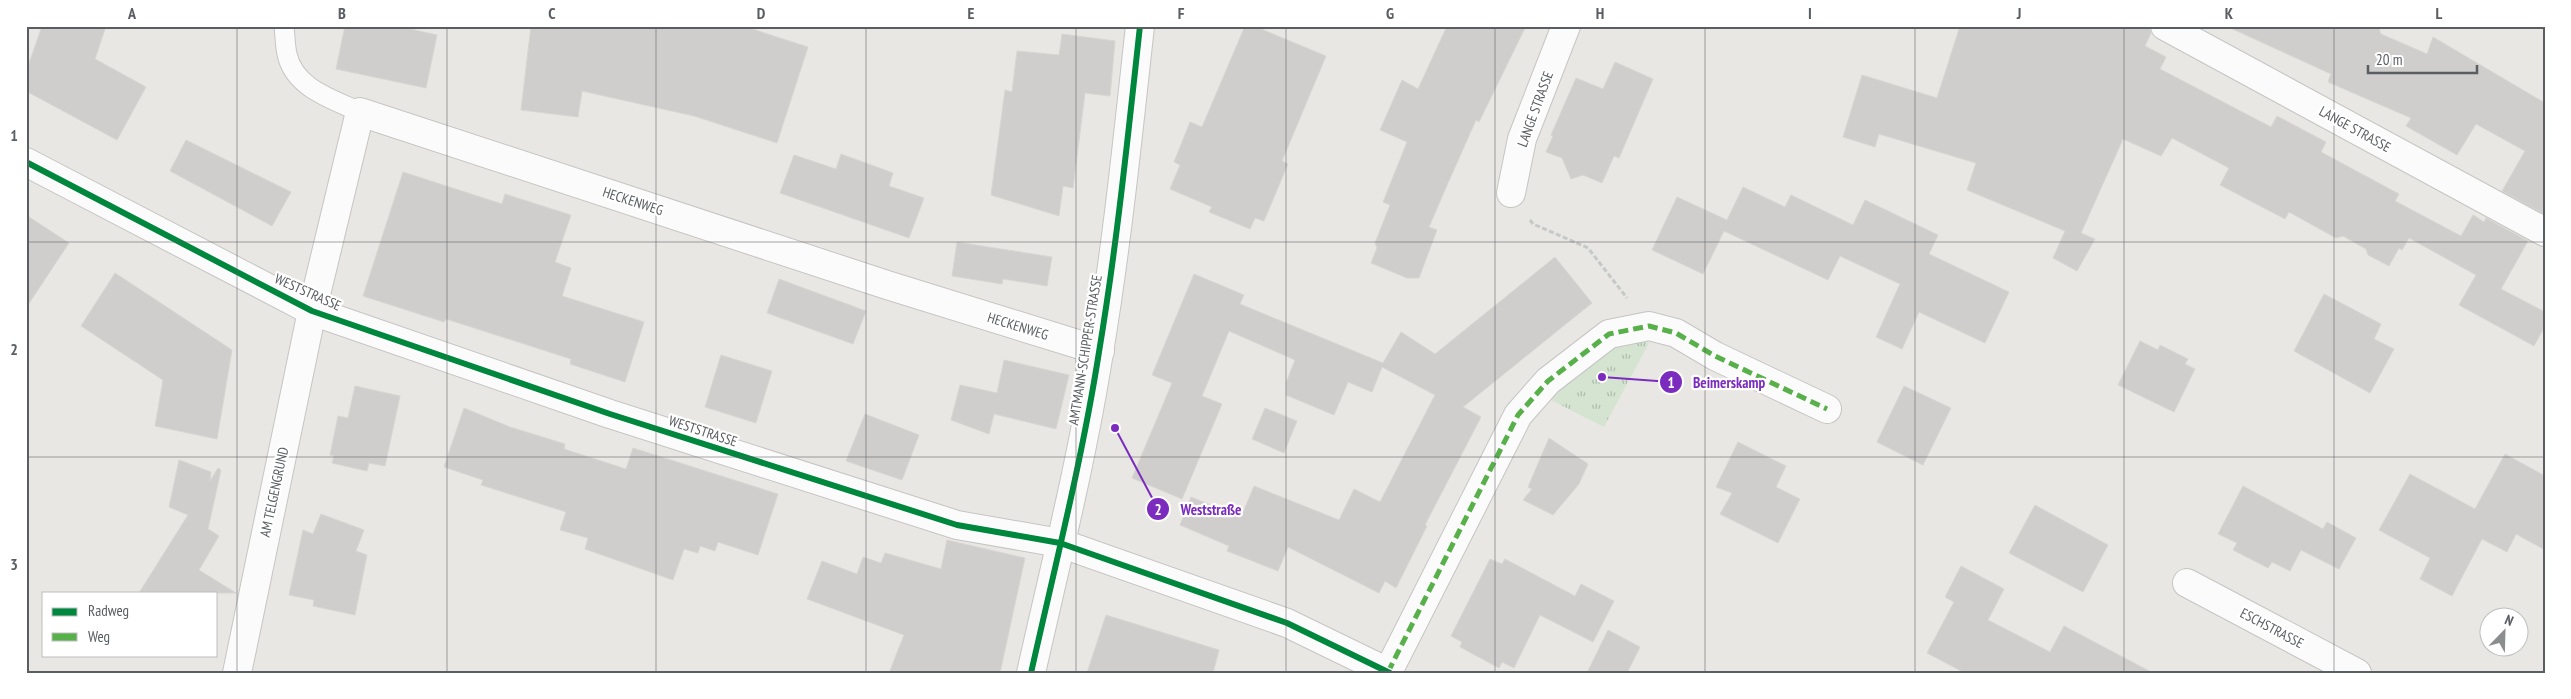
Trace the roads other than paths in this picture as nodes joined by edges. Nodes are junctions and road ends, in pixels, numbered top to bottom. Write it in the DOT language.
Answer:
graph roads {
  1 [pos="284,26"];
  2 [pos="1140,26"];
  3 [pos="1566,26"];
  4 [pos="2165,26"];
  5 [pos="360,112"];
  6 [pos="26,162"];
  7 [pos="1511,193"];
  8 [pos="2545,232"];
  9 [pos="312,311"];
  10 [pos="1100,351"];
  11 [pos="1826,409"];
  12 [pos="1060,543"];
  13 [pos="2187,583"];
  14 [pos="1389,672"];
  15 [pos="237,673"];
  16 [pos="1031,673"];
  17 [pos="2357,673"];
  1 -- 5 [label="lane"];
  2 -- 10 [label="street, AMTMANN-SCHIPPER-STRASSE"];
  3 -- 7 [label="street, LANGE STRASSE"];
  4 -- 8 [label="street, LANGE STRASSE"];
  5 -- 9 [label="street"];
  5 -- 10 [label="street, HECKENWEG"];
  6 -- 9 [label="street, WESTSTRASSE"];
  9 -- 12 [label="street, WESTSTRASSE"];
  9 -- 15 [label="street, AM TELGENGRUND"];
  10 -- 12 [label="street, AMTMANN-SCHIPPER-STRASSE"];
  11 -- 14 [label="street"];
  12 -- 14 [label="street, WESTSTRASSE"];
  12 -- 16 [label="street, AMTMANN-SCHIPPER-STRASSE"];
  13 -- 17 [label="street, ESCHSTRASSE"];
}
